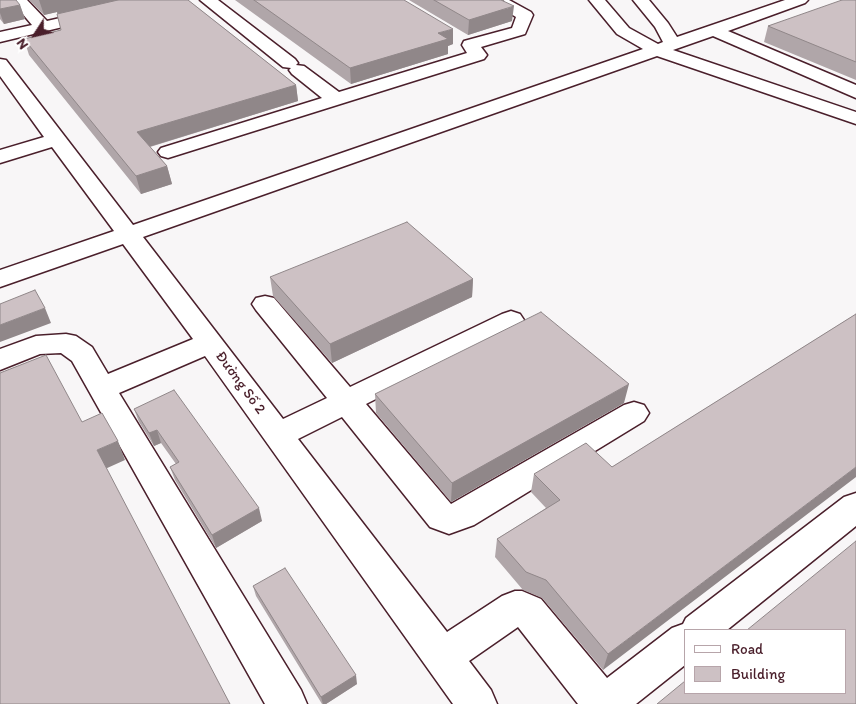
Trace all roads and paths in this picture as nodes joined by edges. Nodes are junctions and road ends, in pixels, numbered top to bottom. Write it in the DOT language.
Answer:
graph roads {
  1 [pos="19,0"];
  2 [pos="158,0"];
  3 [pos="208,0"];
  4 [pos="498,0"];
  5 [pos="598,0"];
  6 [pos="641,0"];
  7 [pos="800,0"];
  8 [pos="43,27"];
  9 [pos="714,30"];
  10 [pos="453,35"];
  11 [pos="0,37"];
  12 [pos="470,45"];
  13 [pos="665,47"];
  14 [pos="0,64"];
  15 [pos="856,92"];
  16 [pos="336,99"];
  17 [pos="856,118"];
  18 [pos="57,139"];
  19 [pos="168,152"];
  20 [pos="0,157"];
  21 [pos="129,234"];
  22 [pos="0,280"];
  23 [pos="265,304"];
  24 [pos="511,320"];
  25 [pos="210,343"];
  26 [pos="0,360"];
  27 [pos="102,388"];
  28 [pos="347,401"];
  29 [pos="634,412"];
  30 [pos="278,435"];
  31 [pos="856,507"];
  32 [pos="700,629"];
  33 [pos="684,642"];
  34 [pos="442,657"];
  35 [pos="287,704"];
  36 [pos="477,704"];
  37 [pos="604,704"];
  1 -- 8 [label="street"];
  2 -- 8 [label="street"];
  3 -- 16 [label="street"];
  4 -- 12 [label="street"];
  5 -- 13 [label="street"];
  6 -- 13 [label="street"];
  7 -- 9 [label="street"];
  8 -- 11 [label="street"];
  9 -- 13 [label="street"];
  9 -- 15 [label="street"];
  10 -- 12 [label="street"];
  12 -- 16 [label="street"];
  13 -- 17 [label="street"];
  13 -- 21 [label="street"];
  14 -- 18 [label="street, Đường Số 2"];
  16 -- 19 [label="street"];
  18 -- 20 [label="street"];
  18 -- 21 [label="street, Đường Số 2"];
  21 -- 22 [label="street"];
  21 -- 25 [label="street, Đường Số 2"];
  23 -- 28 [label="street"];
  24 -- 28 [label="street"];
  25 -- 27 [label="street"];
  25 -- 30 [label="street, Đường Số 2"];
  26 -- 27 [label="street"];
  27 -- 35 [label="street"];
  28 -- 29 [label="street"];
  28 -- 30 [label="street"];
  30 -- 34 [label="street, Đường Số 2"];
  31 -- 32 [label="street"];
  33 -- 37 [label="street"];
  34 -- 36 [label="street, Đường Số 2"];
  34 -- 37 [label="street"];
}
